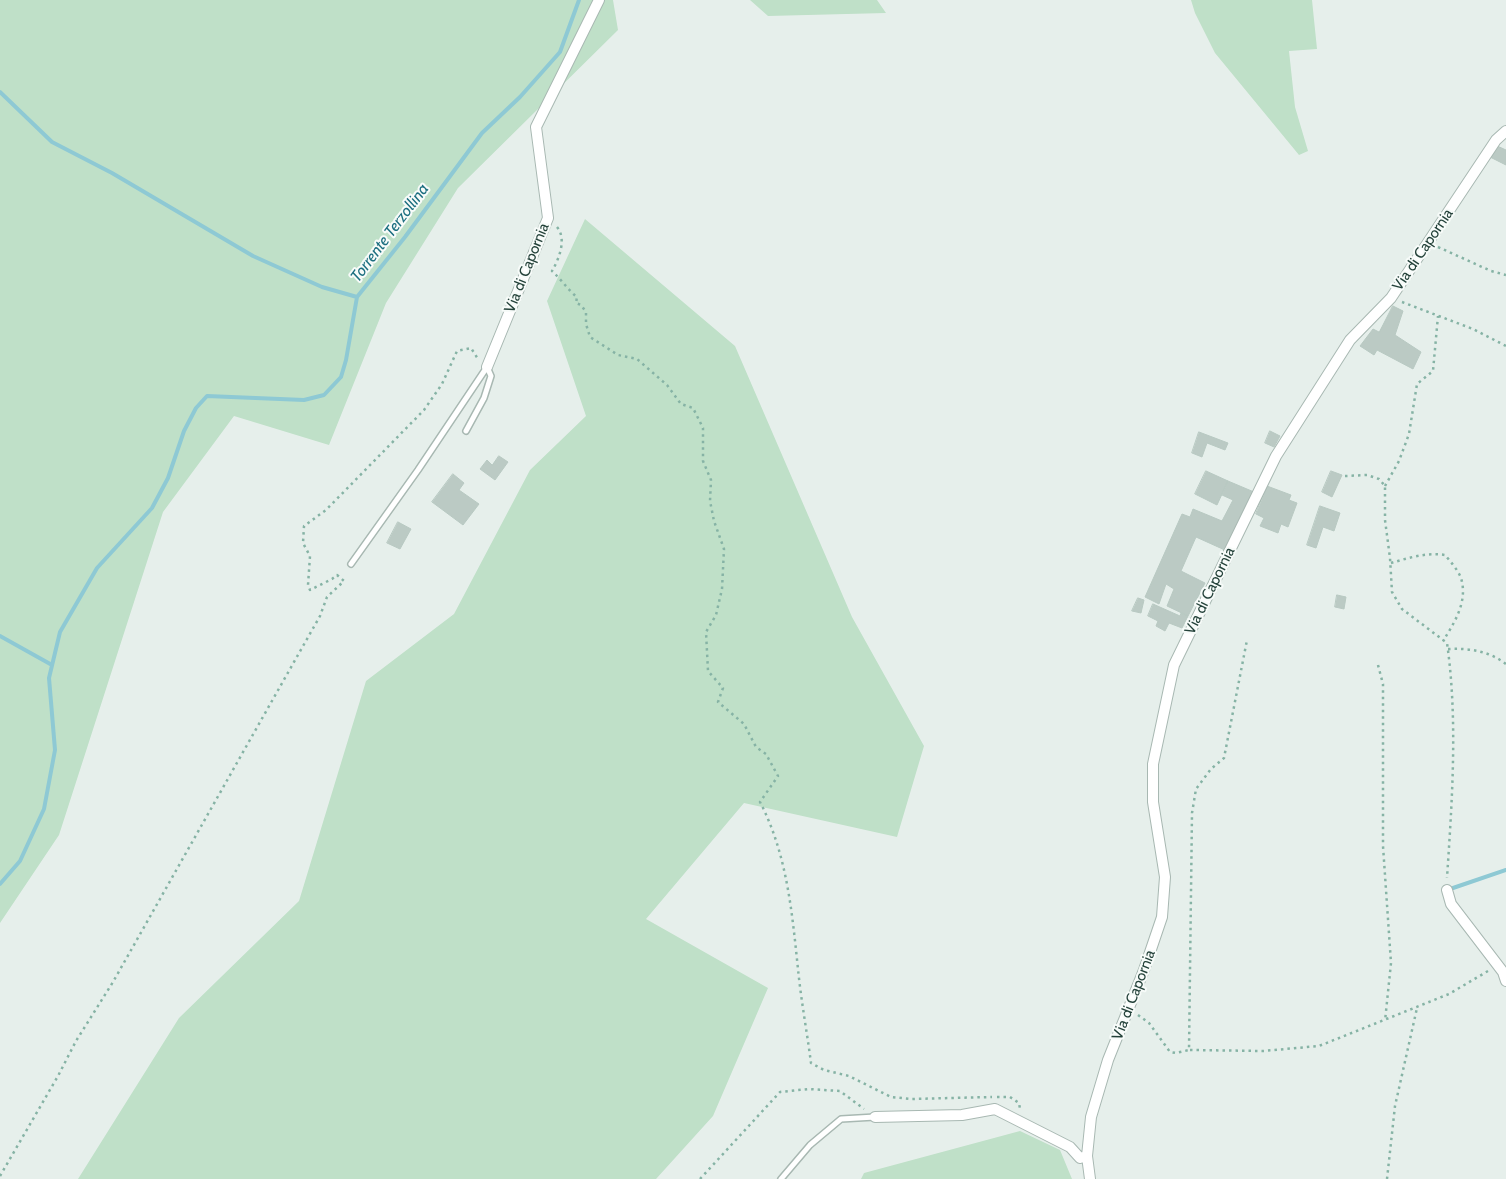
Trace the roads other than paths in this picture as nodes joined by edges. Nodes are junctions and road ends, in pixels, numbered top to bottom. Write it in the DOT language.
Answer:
graph roads {
  1 [pos="599,0"];
  2 [pos="1506,131"];
  3 [pos="484,366"];
  4 [pos="466,431"];
  5 [pos="352,564"];
  6 [pos="1447,890"];
  7 [pos="1506,981"];
  8 [pos="875,1117"];
  9 [pos="1087,1156"];
  10 [pos="781,1179"];
  11 [pos="1090,1179"];
  1 -- 3 [label="street, Via di Capornia"];
  2 -- 9 [label="street, Via di Capornia"];
  3 -- 4 [label="lane, Via di Capornia"];
  3 -- 5 [label="lane, Via di Capornia"];
  6 -- 7 [label="street"];
  8 -- 9 [label="street"];
  8 -- 10 [label="lane"];
  9 -- 11 [label="street, Via di Capornia"];
}
